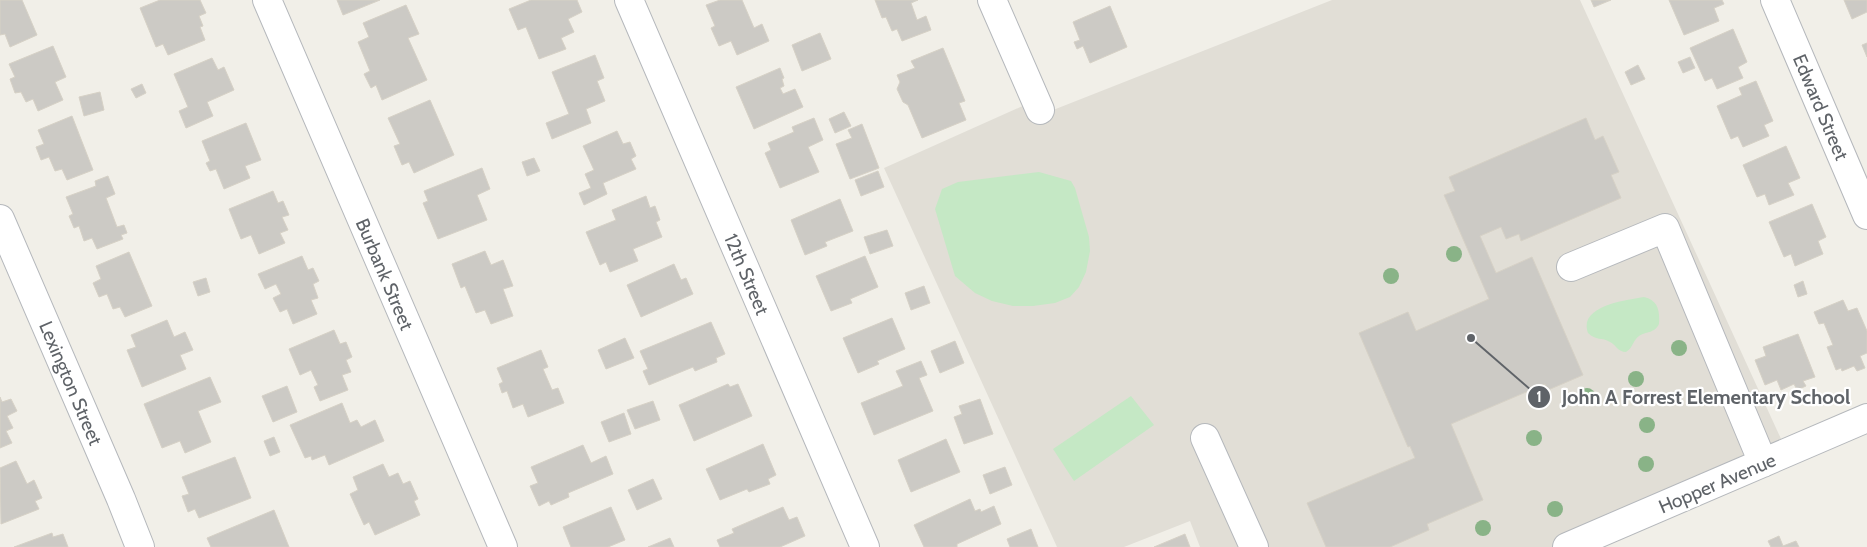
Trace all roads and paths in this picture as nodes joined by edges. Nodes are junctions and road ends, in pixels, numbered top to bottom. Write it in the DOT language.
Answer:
graph roads {
  1 [pos="267,0"];
  2 [pos="629,0"];
  3 [pos="992,0"];
  4 [pos="1775,0"];
  5 [pos="1040,110"];
  6 [pos="1867,215"];
  7 [pos="0,219"];
  8 [pos="1571,267"];
  9 [pos="1867,418"];
  10 [pos="1206,438"];
  11 [pos="1763,463"];
  12 [pos="1581,544"];
  13 [pos="140,547"];
  14 [pos="503,547"];
  15 [pos="865,547"];
  16 [pos="1254,547"];
  1 -- 14 [label="street, Burbank Street"];
  2 -- 15 [label="street, 12th Street"];
  3 -- 5 [label="street"];
  4 -- 6 [label="street, Edward Street"];
  7 -- 13 [label="street, Lexington Street"];
  8 -- 11 [label="street"];
  9 -- 11 [label="street, Hopper Avenue"];
  10 -- 16 [label="street"];
  11 -- 12 [label="street, Hopper Avenue"];
}
